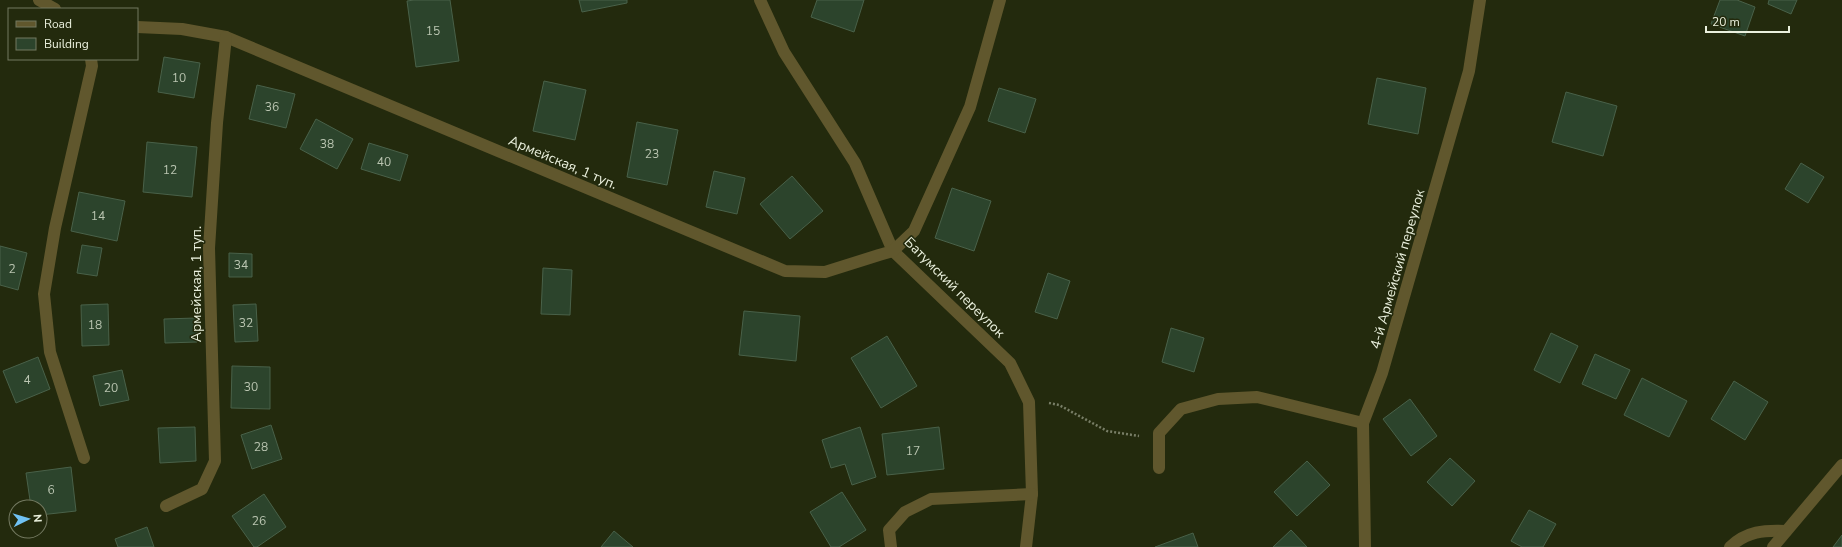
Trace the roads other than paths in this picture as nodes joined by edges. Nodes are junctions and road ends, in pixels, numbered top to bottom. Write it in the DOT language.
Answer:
graph roads {
  1 [pos="39,0"];
  2 [pos="760,0"];
  3 [pos="1000,0"];
  4 [pos="1480,0"];
  5 [pos="53,8"];
  6 [pos="138,27"];
  7 [pos="226,37"];
  8 [pos="90,60"];
  9 [pos="893,250"];
  10 [pos="1363,423"];
  11 [pos="84,458"];
  12 [pos="1842,465"];
  13 [pos="1159,468"];
  14 [pos="1032,494"];
  15 [pos="166,506"];
  16 [pos="1786,532"];
  17 [pos="891,547"];
  18 [pos="1026,547"];
  19 [pos="1365,547"];
  20 [pos="1730,547"];
  21 [pos="1773,547"];
  1 -- 5 [label="street"];
  2 -- 9 [label="street, Батумский переулок"];
  3 -- 9 [label="street"];
  4 -- 10 [label="street, 4-й Армейский переулок"];
  6 -- 7 [label="street, Армейская, 1 туп."];
  7 -- 9 [label="street, Армейская, 1 туп."];
  7 -- 15 [label="street, Армейская, 1 туп."];
  8 -- 11 [label="street"];
  9 -- 14 [label="street, Батумский переулок"];
  10 -- 13 [label="street"];
  10 -- 19 [label="street, 4-й Армейский переулок"];
  12 -- 16 [label="street"];
  14 -- 17 [label="street"];
  14 -- 18 [label="street, Батумский переулок"];
  16 -- 20 [label="street"];
  16 -- 21 [label="street"];
}
